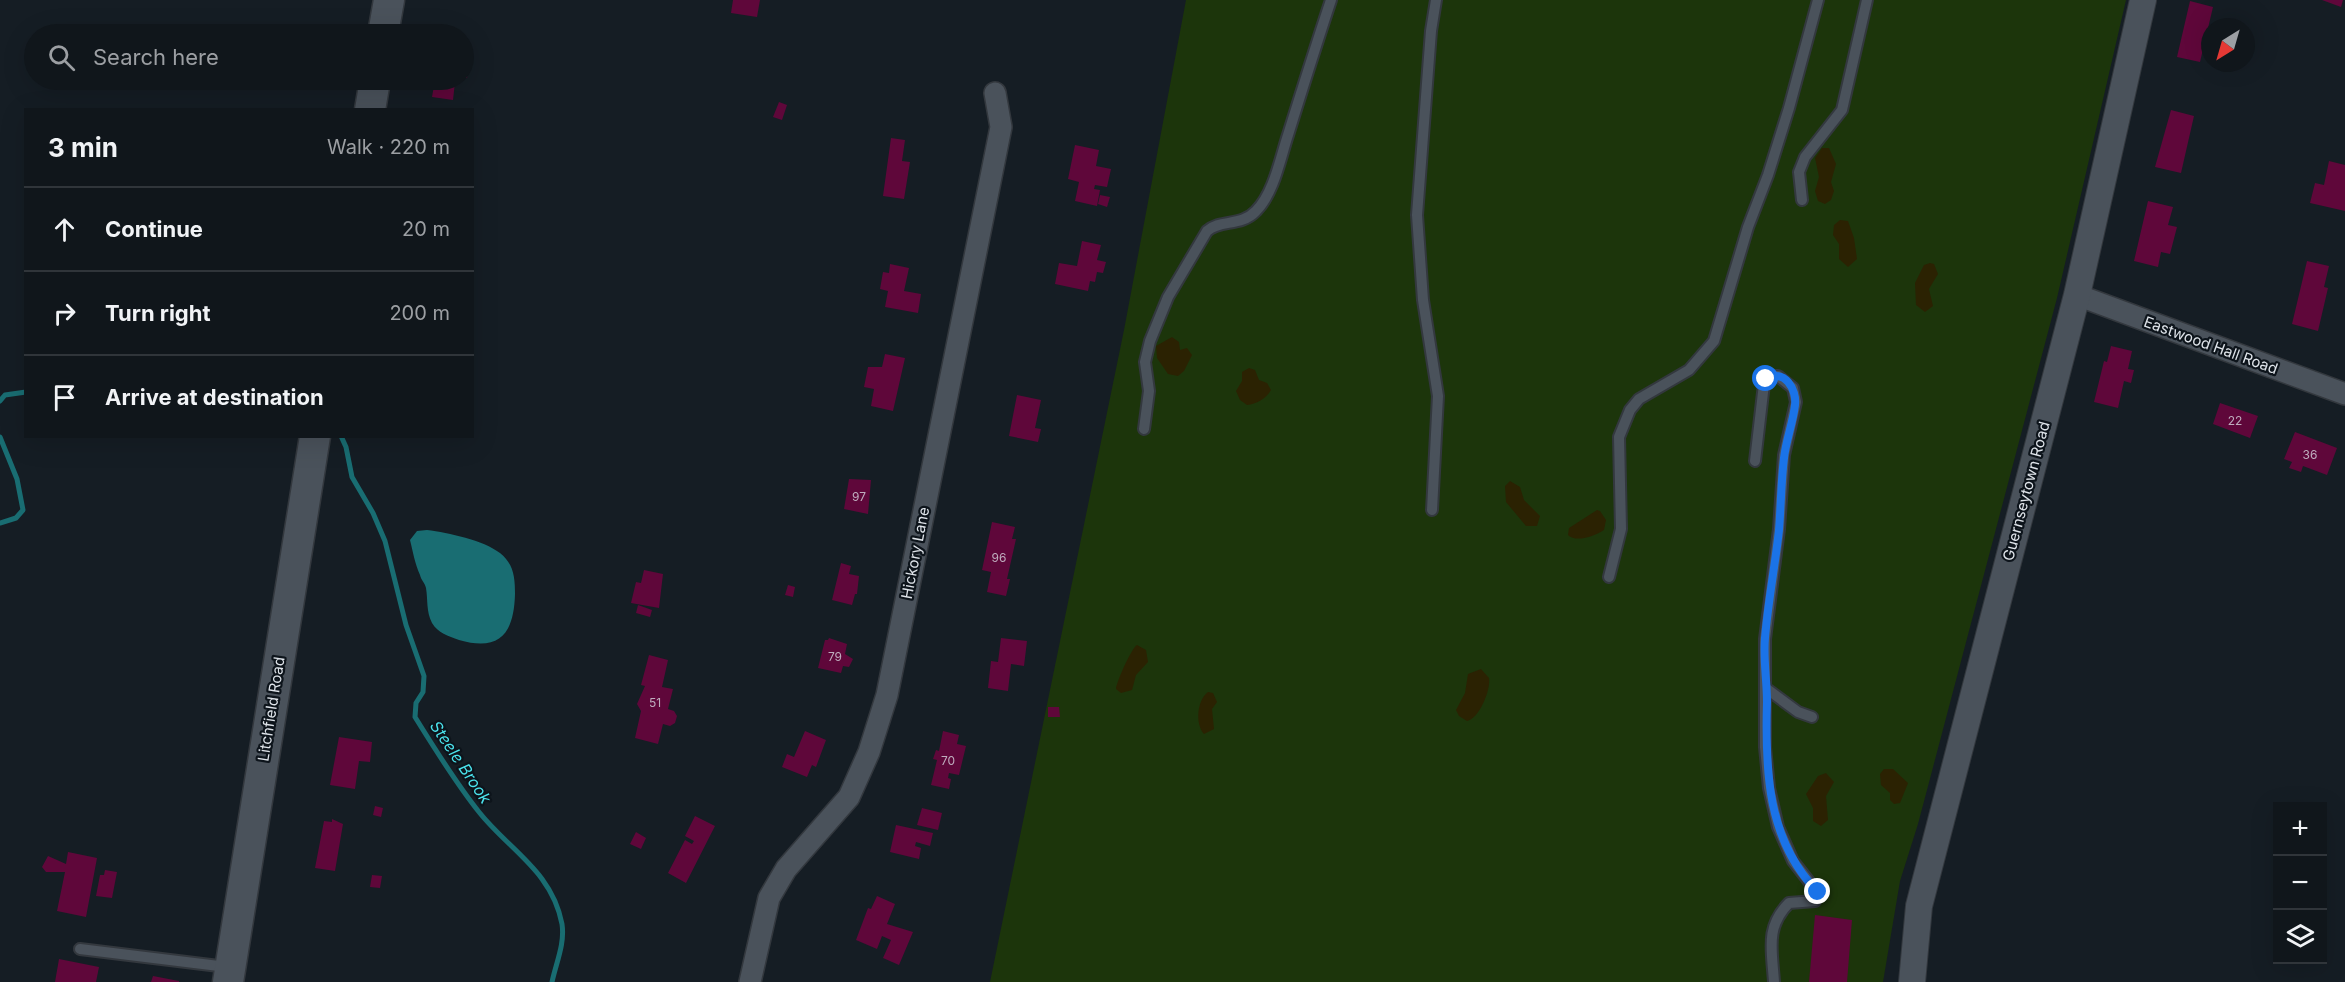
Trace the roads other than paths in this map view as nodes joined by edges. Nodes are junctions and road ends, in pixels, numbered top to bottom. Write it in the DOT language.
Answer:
graph roads {
  1 [pos="389,0"];
  2 [pos="1331,0"];
  3 [pos="1436,0"];
  4 [pos="1818,0"];
  5 [pos="1867,0"];
  6 [pos="2143,0"];
  7 [pos="385,24"];
  8 [pos="373,90"];
  9 [pos="995,93"];
  10 [pos="370,108"];
  11 [pos="1802,200"];
  12 [pos="2077,295"];
  13 [pos="2345,394"];
  14 [pos="1144,429"];
  15 [pos="315,438"];
  16 [pos="1755,461"];
  17 [pos="1432,510"];
  18 [pos="1609,578"];
  19 [pos="1767,689"];
  20 [pos="1812,717"];
  21 [pos="80,949"];
  22 [pos="229,975"];
  23 [pos="750,982"];
  24 [pos="1774,982"];
  25 [pos="1912,982"];
  1 -- 7 [label="main road"];
  2 -- 14 [label="lane"];
  3 -- 17 [label="lane"];
  4 -- 18 [label="lane"];
  5 -- 11 [label="lane"];
  6 -- 12 [label="street, Guernseytown Road"];
  8 -- 10 [label="main road"];
  9 -- 23 [label="street, Hickory Lane"];
  12 -- 13 [label="street, Eastwood Hall Road"];
  12 -- 25 [label="street, Guernseytown Road"];
  15 -- 22 [label="main road, Litchfield Road"];
  16 -- 19 [label="lane"];
  19 -- 20 [label="lane"];
  19 -- 24 [label="lane"];
  21 -- 22 [label="lane"];
}
